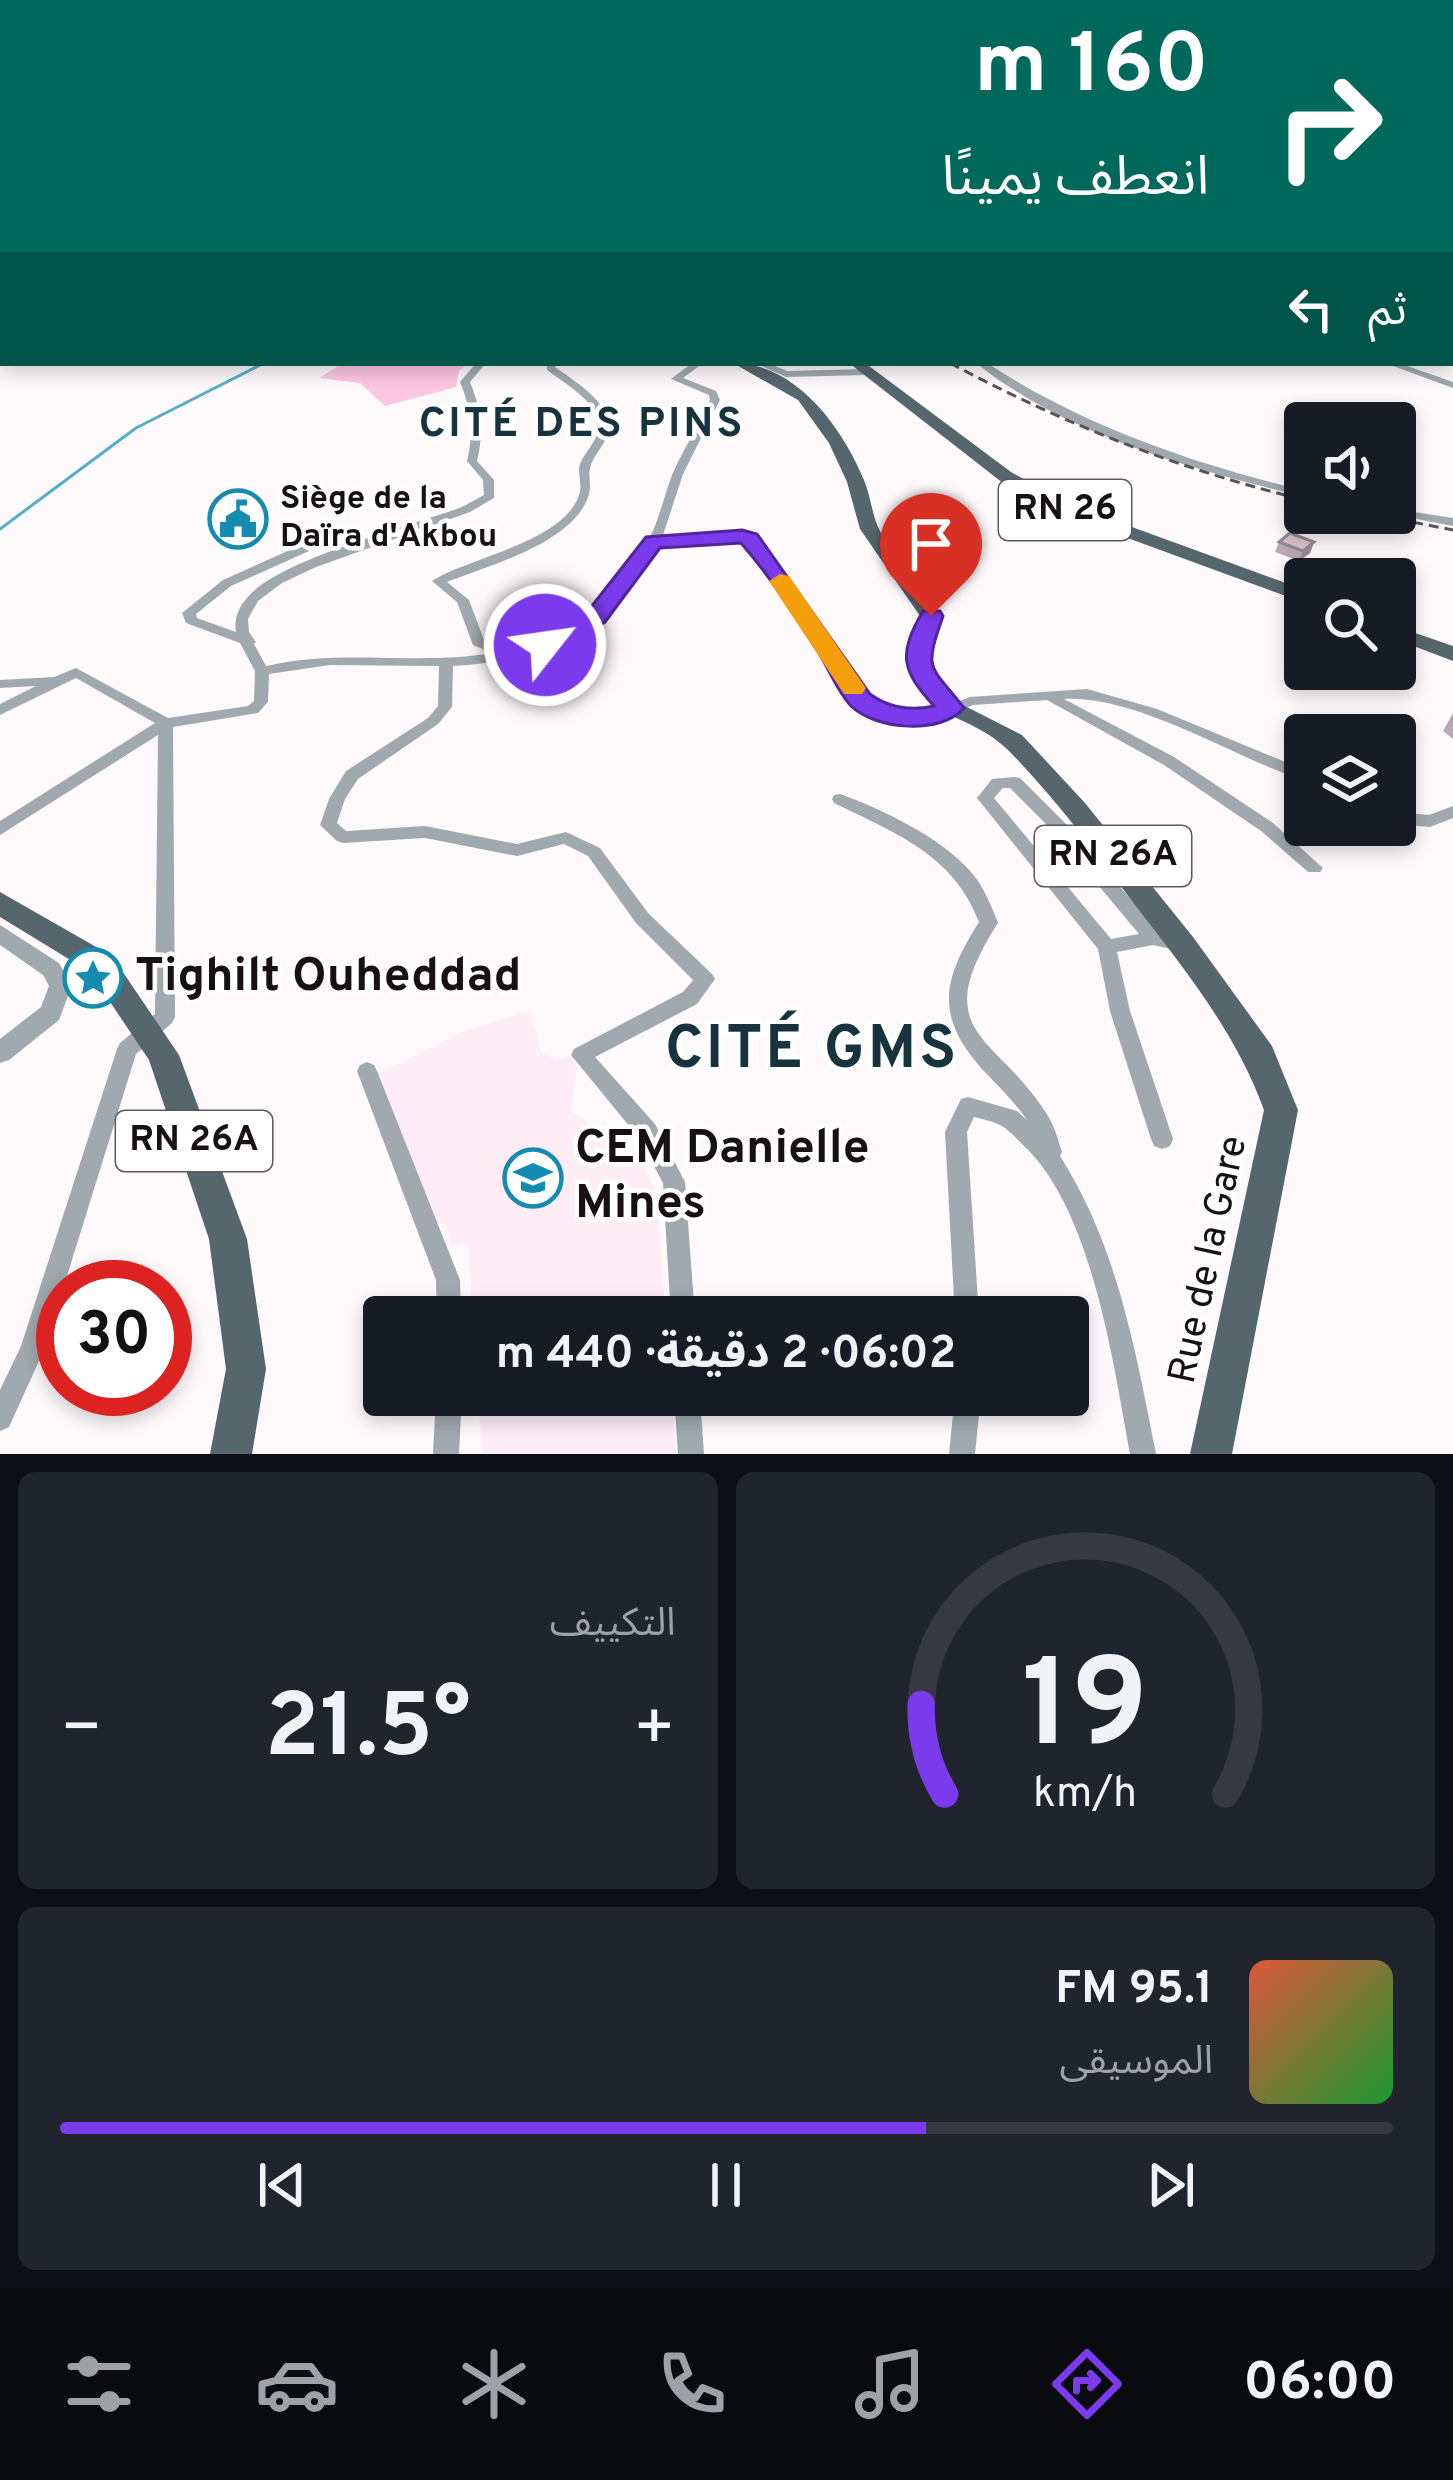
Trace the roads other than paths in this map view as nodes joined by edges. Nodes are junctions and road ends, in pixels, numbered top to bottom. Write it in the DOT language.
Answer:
graph roads {
  1 [pos="478,366"];
  2 [pos="551,366"];
  3 [pos="694,366"];
  4 [pos="746,366"];
  5 [pos="767,366"];
  6 [pos="986,366"];
  7 [pos="1399,366"];
  8 [pos="861,368"];
  9 [pos="1453,385"];
  10 [pos="1284,489"];
  11 [pos="1416,516"];
  12 [pos="1453,522"];
  13 [pos="654,542"];
  14 [pos="304,548"];
  15 [pos="1284,589"];
  16 [pos="1416,640"];
  17 [pos="248,642"];
  18 [pos="1453,653"];
  19 [pos="512,656"];
  20 [pos="446,662"];
  21 [pos="262,671"];
  22 [pos="56,681"];
  23 [pos="0,684"];
  24 [pos="1045,696"];
  25 [pos="951,708"];
  26 [pos="0,710"];
  27 [pos="166,723"];
  28 [pos="1284,767"];
  29 [pos="840,800"];
  30 [pos="1453,812"];
  31 [pos="1416,820"];
  32 [pos="0,829"];
  33 [pos="1314,868"];
  34 [pos="0,902"];
  35 [pos="0,933"];
  36 [pos="1153,938"];
  37 [pos="1183,945"];
  38 [pos="1107,947"];
  39 [pos="158,1025"];
  40 [pos="0,1053"];
  41 [pos="367,1071"];
  42 [pos="1162,1139"];
  43 [pos="1052,1157"];
  44 [pos="448,1296"];
  45 [pos="681,1296"];
  46 [pos="966,1296"];
  47 [pos="448,1416"];
  48 [pos="688,1416"];
  49 [pos="966,1416"];
  50 [pos="0,1418"];
  51 [pos="231,1454"];
  52 [pos="446,1454"];
  53 [pos="691,1454"];
  54 [pos="962,1454"];
  55 [pos="1143,1454"];
  56 [pos="1211,1454"];
  1 -- 17 [label="street"];
  2 -- 19 [label="street"];
  3 -- 13 [label="street"];
  4 -- 25 [label="main road, Rue de la Gare / RN 26A"];
  5 -- 8 [label="street"];
  6 -- 10 [label="street"];
  7 -- 9 [label="street"];
  8 -- 15 [label="main road, RN 26"];
  11 -- 12 [label="street"];
  13 -- 19 [label="street"];
  13 -- 25 [label="street"];
  14 -- 17 [label="street"];
  16 -- 18 [label="main road"];
  17 -- 21 [label="street"];
  19 -- 20 [label="street"];
  20 -- 21 [label="street"];
  20 -- 45 [label="street"];
  21 -- 27 [label="street"];
  22 -- 23 [label="street"];
  22 -- 26 [label="street"];
  22 -- 27 [label="street"];
  24 -- 25 [label="street"];
  24 -- 28 [label="street"];
  24 -- 33 [label="street"];
  25 -- 37 [label="main road, Rue de la Gare / RN 26A"];
  27 -- 32 [label="street"];
  27 -- 39 [label="street"];
  29 -- 43 [label="street"];
  30 -- 31 [label="street"];
  34 -- 39 [label="main road, RN 26A"];
  35 -- 40 [label="street"];
  36 -- 37 [label="street"];
  36 -- 38 [label="street"];
  36 -- 38 [label="street"];
  37 -- 56 [label="main road, Rue de la Gare / RN 26A"];
  38 -- 42 [label="street"];
  39 -- 50 [label="street"];
  39 -- 51 [label="main road, RN 26A"];
  41 -- 44 [label="street"];
  43 -- 46 [label="street"];
  43 -- 55 [label="street"];
  47 -- 52 [label="street"];
  48 -- 53 [label="street"];
  49 -- 54 [label="street"];
}
